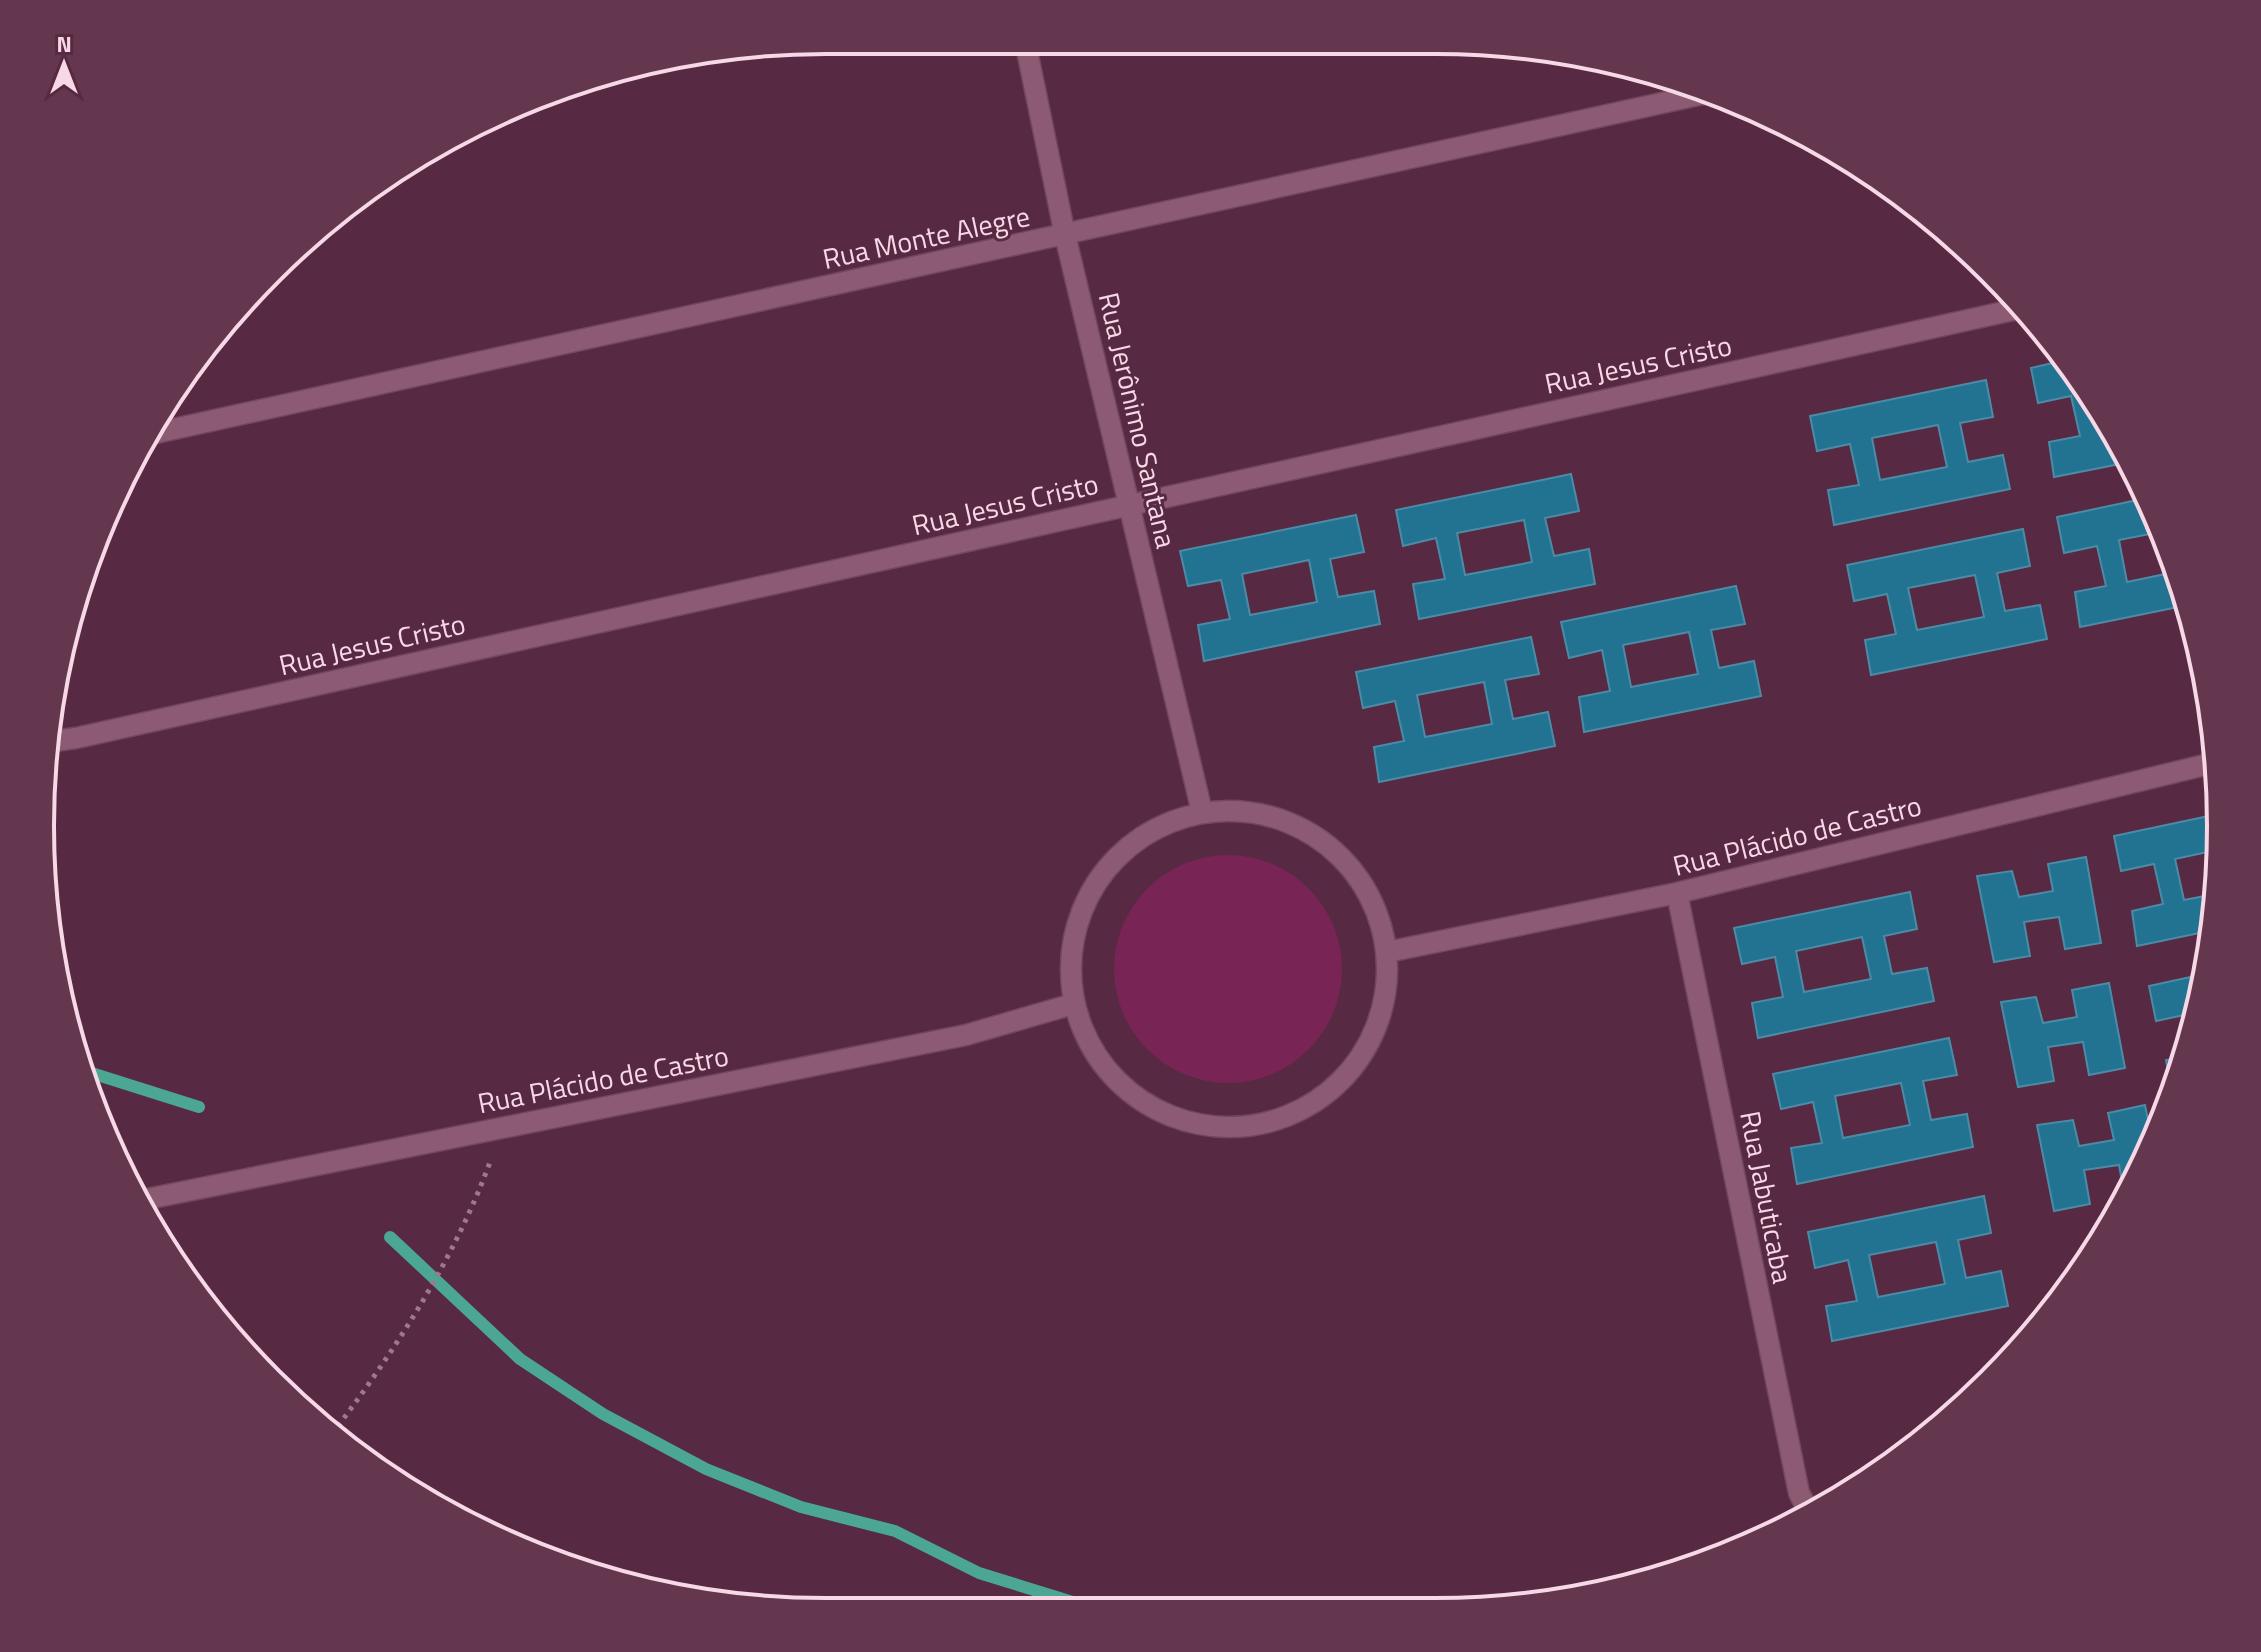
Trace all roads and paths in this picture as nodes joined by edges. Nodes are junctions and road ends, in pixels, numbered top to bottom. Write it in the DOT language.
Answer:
graph roads {
  1 [pos="1028,54"];
  2 [pos="1689,97"];
  3 [pos="1065,235"];
  4 [pos="2009,311"];
  5 [pos="162,432"];
  6 [pos="1130,504"];
  7 [pos="60,740"];
  8 [pos="2204,765"];
  9 [pos="1202,812"];
  10 [pos="1677,893"];
  11 [pos="1387,952"];
  12 [pos="1073,1004"];
  13 [pos="503,1127"];
  14 [pos="150,1198"];
  15 [pos="339,1424"];
  16 [pos="1805,1503"];
  1 -- 3 [label="street, Rua Jerônimo Santana"];
  2 -- 3 [label="street, Rua Monte Alegre"];
  3 -- 5 [label="street, Rua Monte Alegre"];
  3 -- 6 [label="street, Rua Jerônimo Santana"];
  4 -- 6 [label="street, Rua Jesus Cristo"];
  6 -- 7 [label="street, Rua Jesus Cristo"];
  6 -- 9 [label="street, Rua Jerônimo Santana"];
  8 -- 10 [label="street, Rua Plácido de Castro"];
  9 -- 11 [label="street"];
  9 -- 12 [label="street"];
  10 -- 11 [label="street, Rua Plácido de Castro"];
  10 -- 16 [label="street, Rua Jabuticaba"];
  11 -- 12 [label="street"];
  12 -- 13 [label="street, Rua Plácido de Castro"];
  13 -- 14 [label="street, Rua Plácido de Castro"];
  13 -- 15 [label="path"];
}
